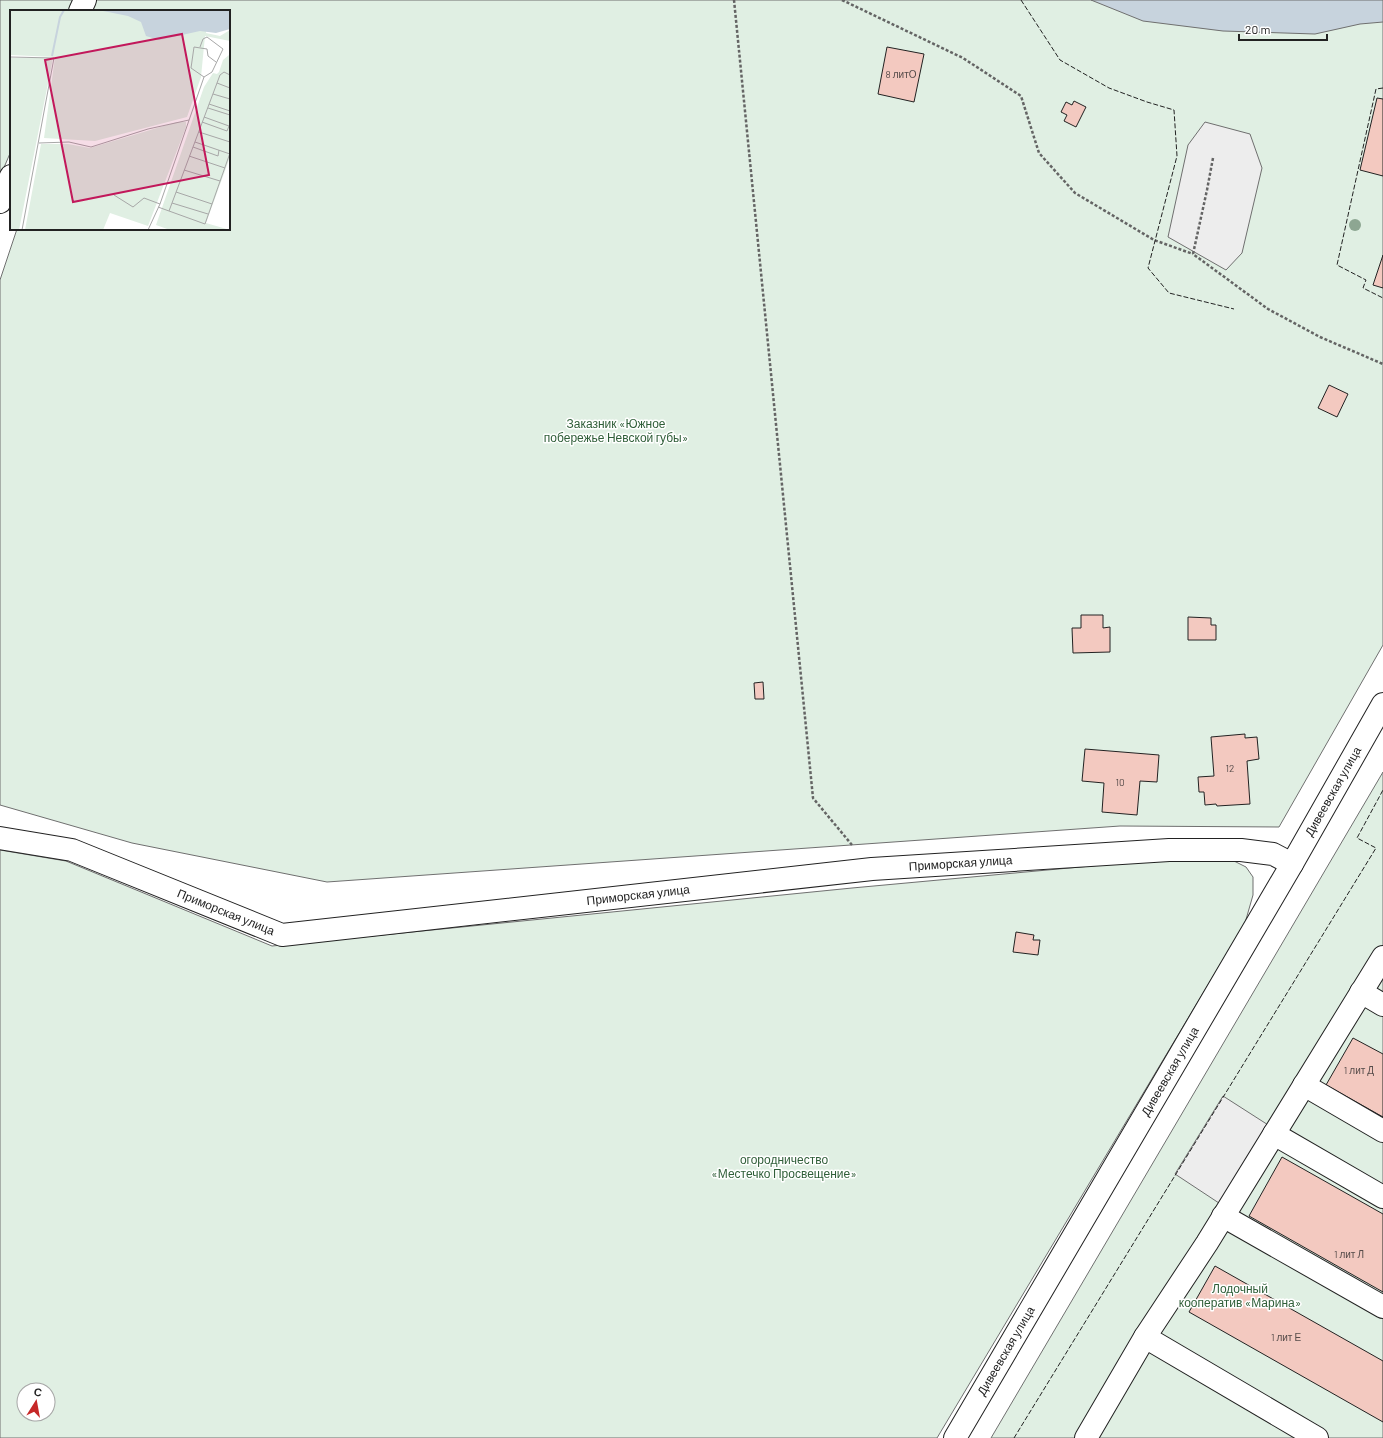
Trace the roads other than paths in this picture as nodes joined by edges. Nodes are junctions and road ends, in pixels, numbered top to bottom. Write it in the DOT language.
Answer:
graph roads {
  1 [pos="84,0"];
  2 [pos="80,10"];
  3 [pos="10,178"];
  4 [pos="0,202"];
  5 [pos="1383,704"];
  6 [pos="0,838"];
  7 [pos="1292,864"];
  8 [pos="1383,957"];
  9 [pos="1361,992"];
  10 [pos="1383,1005"];
  11 [pos="1304,1085"];
  12 [pos="1383,1131"];
  13 [pos="1274,1134"];
  14 [pos="1383,1197"];
  15 [pos="1223,1216"];
  16 [pos="1383,1307"];
  17 [pos="1145,1337"];
  18 [pos="955,1438"];
  19 [pos="1086,1438"];
  20 [pos="1317,1438"];
  1 -- 2 [label="street"];
  3 -- 4 [label="street"];
  5 -- 7 [label="street, Дивеевская улица"];
  6 -- 7 [label="street, Приморская улица"];
  7 -- 18 [label="street, Дивеевская улица"];
  8 -- 9 [label="street"];
  9 -- 10 [label="street"];
  9 -- 11 [label="street"];
  11 -- 12 [label="street"];
  11 -- 13 [label="street"];
  13 -- 14 [label="street"];
  13 -- 15 [label="street"];
  15 -- 16 [label="street"];
  15 -- 17 [label="street"];
  17 -- 19 [label="street"];
  17 -- 20 [label="street"];
}
